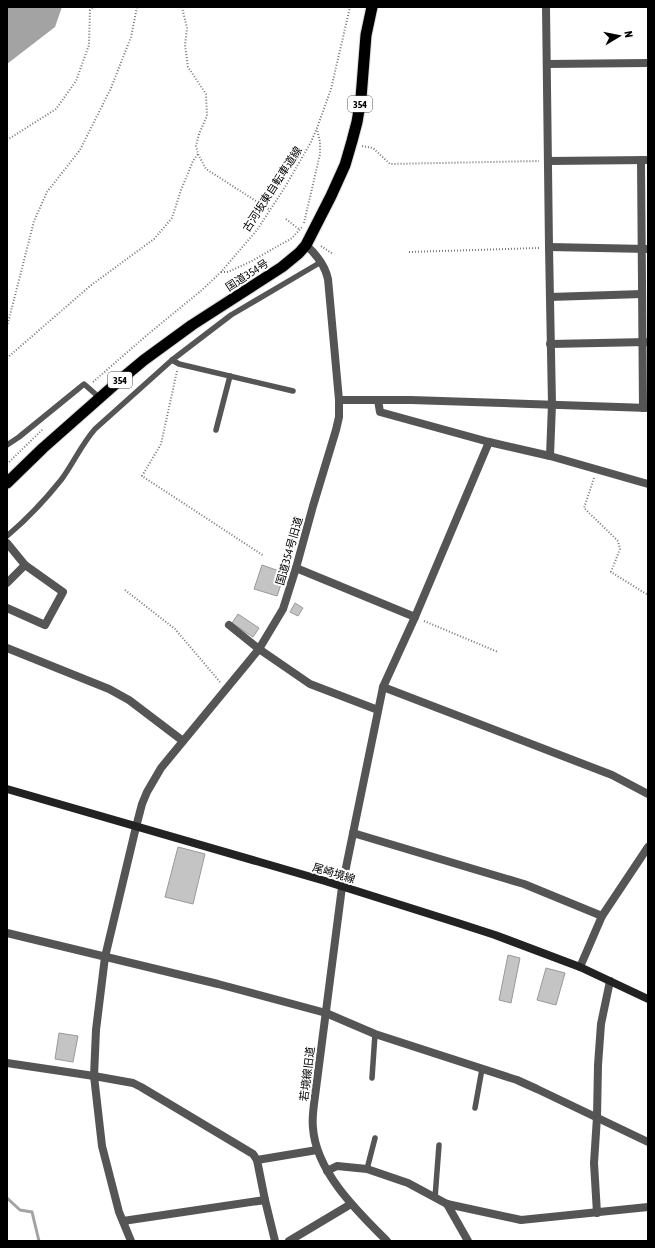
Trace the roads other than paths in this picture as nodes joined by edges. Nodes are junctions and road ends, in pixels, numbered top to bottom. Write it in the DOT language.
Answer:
graph roads {
  1 [pos="372,7"];
  2 [pos="546,7"];
  3 [pos="648,63"];
  4 [pos="547,64"];
  5 [pos="644,160"];
  6 [pos="548,161"];
  7 [pos="306,244"];
  8 [pos="549,247"];
  9 [pos="645,249"];
  10 [pos="322,262"];
  11 [pos="642,294"];
  12 [pos="550,297"];
  13 [pos="645,342"];
  14 [pos="550,344"];
  15 [pos="172,360"];
  16 [pos="230,376"];
  17 [pos="293,391"];
  18 [pos="100,398"];
  19 [pos="339,400"];
  20 [pos="378,400"];
  21 [pos="552,404"];
  22 [pos="646,408"];
  23 [pos="216,430"];
  24 [pos="490,442"];
  25 [pos="7,445"];
  26 [pos="550,456"];
  27 [pos="7,483"];
  28 [pos="648,484"];
  29 [pos="7,536"];
  30 [pos="7,543"];
  31 [pos="25,565"];
  32 [pos="296,568"];
  33 [pos="7,583"];
  34 [pos="7,608"];
  35 [pos="415,617"];
  36 [pos="229,625"];
  37 [pos="7,648"];
  38 [pos="259,649"];
  39 [pos="383,687"];
  40 [pos="378,710"];
  41 [pos="183,741"];
  42 [pos="7,789"];
  43 [pos="648,794"];
  44 [pos="136,827"];
  45 [pos="353,833"];
  46 [pos="648,847"];
  47 [pos="342,887"];
  48 [pos="602,916"];
  49 [pos="7,933"];
  50 [pos="106,957"];
  51 [pos="580,967"];
  52 [pos="610,981"];
  53 [pos="648,999"];
  54 [pos="326,1013"];
  55 [pos="375,1034"];
  56 [pos="7,1063"];
  57 [pos="482,1069"];
  58 [pos="94,1076"];
  59 [pos="372,1078"];
  60 [pos="475,1108"];
  61 [pos="597,1117"];
  62 [pos="375,1138"];
  63 [pos="648,1142"];
  64 [pos="439,1145"];
  65 [pos="317,1150"];
  66 [pos="257,1160"];
  67 [pos="367,1169"];
  68 [pos="327,1171"];
  69 [pos="435,1198"];
  70 [pos="264,1200"];
  71 [pos="351,1204"];
  72 [pos="447,1204"];
  73 [pos="648,1207"];
  74 [pos="597,1213"];
  75 [pos="123,1221"];
  76 [pos="131,1241"];
  77 [pos="275,1241"];
  78 [pos="289,1241"];
  79 [pos="387,1241"];
  80 [pos="468,1241"];
  1 -- 7 [label="highway, 国道354号 / 354"];
  2 -- 4 [label="street"];
  3 -- 4 [label="street"];
  4 -- 6 [label="street"];
  5 -- 6 [label="street"];
  5 -- 9 [label="street"];
  6 -- 8 [label="street"];
  7 -- 10 [label="street, 国道354号旧道"];
  7 -- 18 [label="highway, 国道354号 / 354"];
  8 -- 9 [label="street"];
  8 -- 12 [label="street"];
  9 -- 11 [label="street"];
  10 -- 15 [label="lane"];
  10 -- 19 [label="street, 国道354号旧道"];
  11 -- 12 [label="street"];
  11 -- 13 [label="street"];
  12 -- 14 [label="street"];
  13 -- 14 [label="street"];
  13 -- 22 [label="street"];
  14 -- 21 [label="street"];
  15 -- 16 [label="lane"];
  15 -- 29 [label="lane"];
  16 -- 17 [label="lane"];
  16 -- 23 [label="lane"];
  18 -- 25 [label="lane"];
  18 -- 27 [label="highway, 国道354号 / 354"];
  19 -- 20 [label="street"];
  19 -- 32 [label="street, 国道354号旧道"];
  20 -- 21 [label="street"];
  20 -- 24 [label="street"];
  21 -- 22 [label="street"];
  21 -- 26 [label="street"];
  24 -- 26 [label="street"];
  24 -- 35 [label="street, 若境線旧道"];
  26 -- 28 [label="street"];
  30 -- 31 [label="street"];
  31 -- 33 [label="street"];
  31 -- 34 [label="street"];
  32 -- 35 [label="street"];
  32 -- 38 [label="street, 国道354号旧道"];
  35 -- 39 [label="street, 若境線旧道"];
  36 -- 38 [label="street"];
  37 -- 41 [label="street"];
  38 -- 40 [label="street"];
  38 -- 41 [label="street, 国道354号旧道"];
  39 -- 40 [label="street, 若境線旧道"];
  39 -- 43 [label="street"];
  40 -- 45 [label="street, 若境線旧道"];
  41 -- 44 [label="street, 国道354号旧道"];
  42 -- 44 [label="main road, 尾崎境線"];
  44 -- 47 [label="main road, 尾崎境線"];
  44 -- 50 [label="street, 国道354号旧道"];
  45 -- 47 [label="street, 若境線旧道"];
  45 -- 48 [label="street"];
  46 -- 48 [label="street"];
  47 -- 51 [label="main road, 尾崎境線"];
  47 -- 54 [label="street, 若境線旧道"];
  48 -- 51 [label="street"];
  49 -- 50 [label="street"];
  50 -- 54 [label="street"];
  50 -- 58 [label="street, 国道354号旧道"];
  51 -- 52 [label="main road, 尾崎境線"];
  52 -- 53 [label="main road, 尾崎境線"];
  52 -- 61 [label="street"];
  54 -- 55 [label="street"];
  54 -- 65 [label="street, 若境線旧道"];
  55 -- 57 [label="street"];
  55 -- 59 [label="lane"];
  56 -- 58 [label="street"];
  57 -- 60 [label="lane"];
  57 -- 61 [label="street"];
  58 -- 66 [label="street"];
  58 -- 75 [label="street, 国道354号旧道"];
  61 -- 63 [label="street"];
  61 -- 74 [label="street"];
  62 -- 67 [label="lane"];
  64 -- 69 [label="lane"];
  65 -- 66 [label="street"];
  65 -- 68 [label="street, 若境線旧道"];
  66 -- 70 [label="street"];
  67 -- 68 [label="street"];
  67 -- 69 [label="street"];
  68 -- 71 [label="street, 若境線旧道"];
  69 -- 72 [label="street"];
  70 -- 75 [label="street"];
  70 -- 77 [label="street"];
  71 -- 78 [label="street"];
  71 -- 79 [label="street, 若境線旧道"];
  72 -- 74 [label="street"];
  72 -- 80 [label="street"];
  73 -- 74 [label="street"];
  75 -- 76 [label="street, 国道354号旧道"];
}
